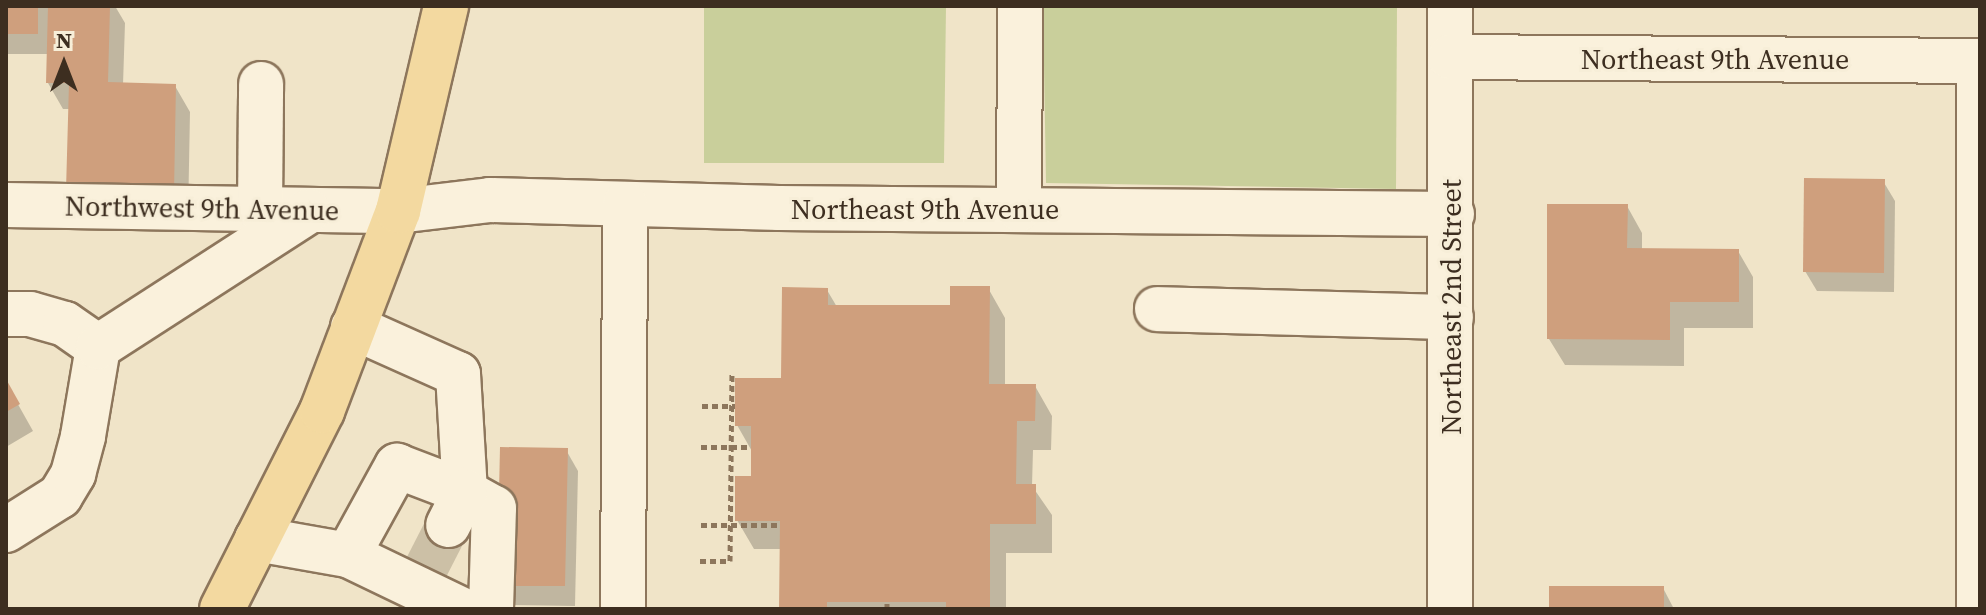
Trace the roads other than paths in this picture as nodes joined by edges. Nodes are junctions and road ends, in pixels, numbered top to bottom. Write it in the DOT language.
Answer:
graph roads {
  1 [pos="446,6"];
  2 [pos="1020,6"];
  3 [pos="1450,6"];
  4 [pos="1450,57"];
  5 [pos="1979,61"];
  6 [pos="261,84"];
  7 [pos="625,204"];
  8 [pos="6,205"];
  9 [pos="1019,209"];
  10 [pos="260,210"];
  11 [pos="309,211"];
  12 [pos="398,211"];
  13 [pos="1452,214"];
  14 [pos="1157,309"];
  15 [pos="6,314"];
  16 [pos="1451,317"];
  17 [pos="353,327"];
  18 [pos="98,347"];
  19 [pos="457,508"];
  20 [pos="6,530"];
  21 [pos="257,539"];
  22 [pos="348,555"];
  23 [pos="222,609"];
  24 [pos="460,609"];
  25 [pos="491,609"];
  26 [pos="623,609"];
  27 [pos="1450,609"];
  28 [pos="1979,609"];
  1 -- 12 [label="main road"];
  2 -- 9 [label="street"];
  3 -- 4 [label="street, Northeast 2nd Street"];
  4 -- 5 [label="street, Northeast 9th Avenue"];
  4 -- 13 [label="street, Northeast 2nd Street"];
  5 -- 28 [label="street"];
  6 -- 10 [label="street"];
  7 -- 9 [label="street, Northeast 9th Avenue"];
  7 -- 12 [label="street, Northeast 9th Avenue"];
  7 -- 26 [label="street"];
  8 -- 10 [label="street, Northwest 9th Avenue"];
  9 -- 13 [label="street, Northeast 9th Avenue"];
  10 -- 11 [label="street, Northwest 9th Avenue"];
  11 -- 12 [label="street, Northwest 9th Avenue"];
  11 -- 18 [label="street"];
  12 -- 17 [label="main road"];
  13 -- 16 [label="street, Northeast 2nd Street"];
  14 -- 16 [label="street"];
  15 -- 18 [label="street"];
  16 -- 27 [label="street, Northeast 2nd Street"];
  17 -- 19 [label="street"];
  17 -- 21 [label="main road"];
  18 -- 20 [label="street"];
  19 -- 22 [label="street"];
  19 -- 25 [label="street"];
  21 -- 22 [label="street"];
  21 -- 23 [label="main road"];
  22 -- 24 [label="street"];
}
